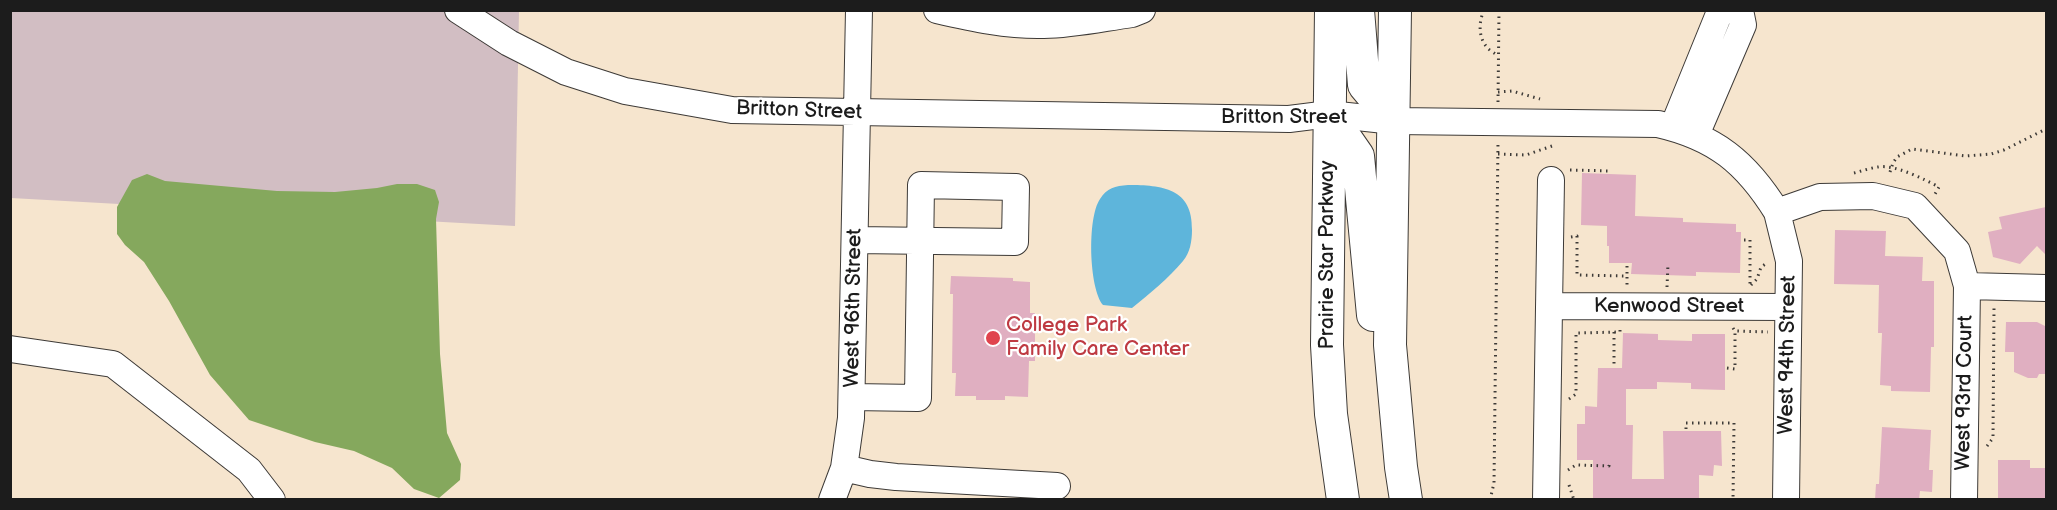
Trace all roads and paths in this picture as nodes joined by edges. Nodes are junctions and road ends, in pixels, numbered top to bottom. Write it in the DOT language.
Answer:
graph roads {
  1 [pos="458,10"];
  2 [pos="859,10"];
  3 [pos="937,10"];
  4 [pos="1142,10"];
  5 [pos="1331,10"];
  6 [pos="1358,10"];
  7 [pos="1395,10"];
  8 [pos="1484,10"];
  9 [pos="1498,10"];
  10 [pos="1727,10"];
  11 [pos="1740,10"];
  12 [pos="1498,56"];
  13 [pos="1498,92"];
  14 [pos="1550,100"];
  15 [pos="1498,104"];
  16 [pos="859,113"];
  17 [pos="1329,114"];
  18 [pos="1394,121"];
  19 [pos="2046,129"];
  20 [pos="1685,131"];
  21 [pos="1498,138"];
  22 [pos="1561,143"];
  23 [pos="1498,154"];
  24 [pos="1891,170"];
  25 [pos="1611,171"];
  26 [pos="1853,174"];
  27 [pos="1556,175"];
  28 [pos="1933,198"];
  29 [pos="1777,212"];
  30 [pos="1563,237"];
  31 [pos="855,240"];
  32 [pos="1744,240"];
  33 [pos="1769,253"];
  34 [pos="1769,263"];
  35 [pos="1668,264"];
  36 [pos="1627,266"];
  37 [pos="1769,270"];
  38 [pos="1627,276"];
  39 [pos="1750,286"];
  40 [pos="1974,286"];
  41 [pos="1637,288"];
  42 [pos="2046,288"];
  43 [pos="1657,289"];
  44 [pos="1740,289"];
  45 [pos="1549,306"];
  46 [pos="1788,307"];
  47 [pos="1621,320"];
  48 [pos="1730,325"];
  49 [pos="1736,331"];
  50 [pos="1614,332"];
  51 [pos="1769,333"];
  52 [pos="10,349"];
  53 [pos="1614,364"];
  54 [pos="1727,368"];
  55 [pos="852,397"];
  56 [pos="1567,401"];
  57 [pos="1686,429"];
  58 [pos="1400,451"];
  59 [pos="1982,454"];
  60 [pos="1609,462"];
  61 [pos="844,468"];
  62 [pos="1564,472"];
  63 [pos="1567,480"];
  64 [pos="1057,486"];
  65 [pos="272,500"];
  66 [pos="832,500"];
  67 [pos="1343,500"];
  68 [pos="1406,500"];
  69 [pos="1490,500"];
  70 [pos="1546,500"];
  71 [pos="1574,500"];
  72 [pos="1733,500"];
  73 [pos="1786,500"];
  74 [pos="1964,500"];
  1 -- 16 [label="street, Britton Street"];
  2 -- 16 [label="street, West 96th Street"];
  3 -- 4 [label="street"];
  5 -- 17 [label="main road, Prairie Star Parkway"];
  6 -- 18 [label="main road"];
  7 -- 18 [label="main road"];
  8 -- 12 [label="path"];
  9 -- 12 [label="path"];
  10 -- 20 [label="street"];
  11 -- 20 [label="street"];
  12 -- 13 [label="path"];
  13 -- 14 [label="path"];
  13 -- 15 [label="path"];
  16 -- 17 [label="street, Britton Street"];
  16 -- 31 [label="street, West 96th Street"];
  17 -- 18 [label="street, Britton Street"];
  17 -- 58 [label="main road"];
  17 -- 67 [label="main road, Prairie Star Parkway"];
  18 -- 20 [label="street, Britton Street"];
  18 -- 58 [label="main road"];
  19 -- 24 [label="path"];
  20 -- 29 [label="street, Britton Street"];
  21 -- 23 [label="path"];
  22 -- 23 [label="path"];
  23 -- 69 [label="path"];
  24 -- 26 [label="path"];
  24 -- 28 [label="path"];
  25 -- 27 [label="path"];
  27 -- 45 [label="street"];
  29 -- 40 [label="street"];
  29 -- 46 [label="street, West 94th Street"];
  30 -- 38 [label="path"];
  31 -- 55 [label="street, West 96th Street"];
  31 -- 55 [label="street"];
  32 -- 39 [label="path"];
  33 -- 34 [label="path"];
  34 -- 37 [label="path"];
  34 -- 39 [label="path"];
  35 -- 43 [label="path"];
  36 -- 38 [label="path"];
  38 -- 41 [label="path"];
  39 -- 44 [label="path"];
  40 -- 42 [label="street"];
  40 -- 59 [label="path"];
  40 -- 74 [label="street, West 93rd Court"];
  45 -- 46 [label="street, Kenwood Street"];
  45 -- 70 [label="street"];
  46 -- 73 [label="street, West 94th Street"];
  47 -- 50 [label="path"];
  48 -- 49 [label="path"];
  49 -- 51 [label="path"];
  49 -- 54 [label="path"];
  50 -- 53 [label="path"];
  50 -- 56 [label="path"];
  52 -- 65 [label="street"];
  55 -- 61 [label="street, West 96th Street"];
  57 -- 72 [label="path"];
  58 -- 68 [label="main road"];
  60 -- 62 [label="path"];
  61 -- 64 [label="street"];
  61 -- 66 [label="street, West 96th Street"];
  63 -- 71 [label="path"];
}
